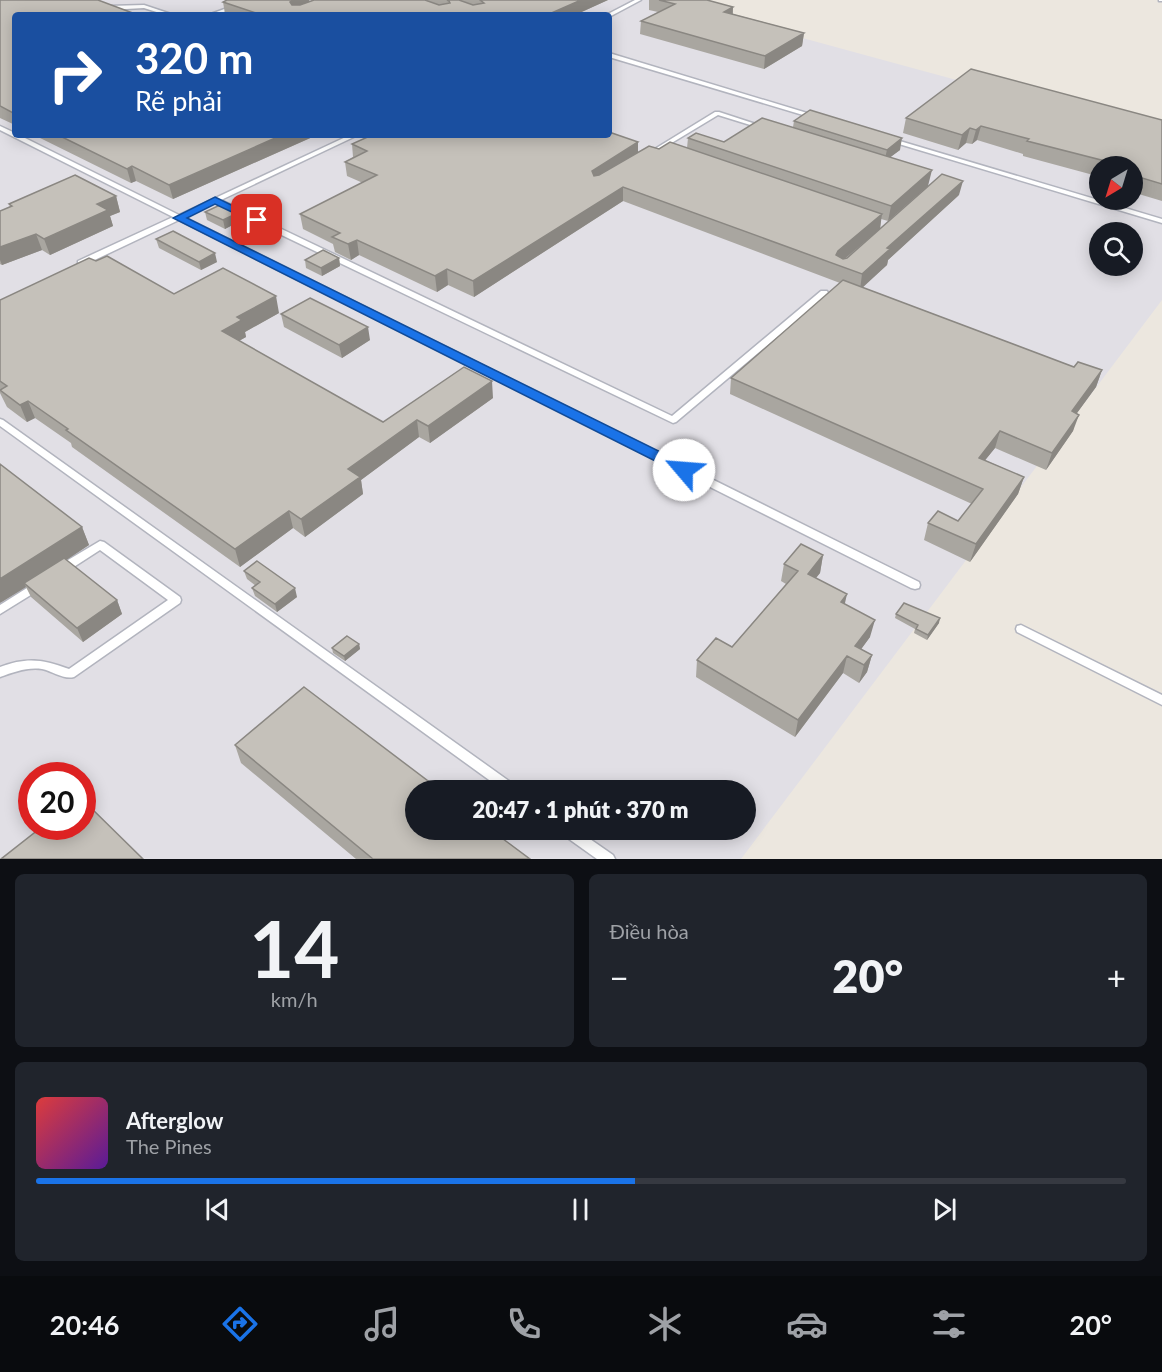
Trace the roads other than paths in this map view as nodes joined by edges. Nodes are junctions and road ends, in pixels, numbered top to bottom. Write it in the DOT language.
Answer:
graph roads {
  1 [pos="254,0"];
  2 [pos="639,0"];
  3 [pos="98,4"];
  4 [pos="109,8"];
  5 [pos="119,12"];
  6 [pos="162,12"];
  7 [pos="220,12"];
  8 [pos="612,14"];
  9 [pos="612,56"];
  10 [pos="824,119"];
  11 [pos="772,131"];
  12 [pos="880,136"];
  13 [pos="20,138"];
  14 [pos="349,138"];
  15 [pos="660,148"];
  16 [pos="638,151"];
  17 [pos="671,152"];
  18 [pos="649,154"];
  19 [pos="640,160"];
  20 [pos="215,200"];
  21 [pos="179,218"];
  22 [pos="1162,221"];
  23 [pos="74,266"];
  24 [pos="824,293"];
  25 [pos="0,422"];
  26 [pos="915,585"];
  27 [pos="0,610"];
  28 [pos="1021,629"];
  29 [pos="0,672"];
  30 [pos="1162,700"];
  31 [pos="498,780"];
  32 [pos="581,840"];
  33 [pos="608,859"];
  1 -- 7 [label="lane"];
  2 -- 8 [label="lane"];
  3 -- 4 [label="lane"];
  4 -- 5 [label="lane"];
  4 -- 6 [label="lane"];
  9 -- 10 [label="lane"];
  11 -- 15 [label="lane"];
  12 -- 22 [label="lane"];
  13 -- 21 [label="lane"];
  14 -- 20 [label="lane"];
  15 -- 17 [label="lane"];
  15 -- 18 [label="lane"];
  16 -- 18 [label="lane"];
  18 -- 19 [label="lane"];
  20 -- 21 [label="lane"];
  20 -- 24 [label="lane"];
  21 -- 23 [label="lane"];
  21 -- 26 [label="lane"];
  25 -- 31 [label="lane"];
  27 -- 29 [label="lane"];
  28 -- 30 [label="lane"];
  32 -- 33 [label="lane"];
}
